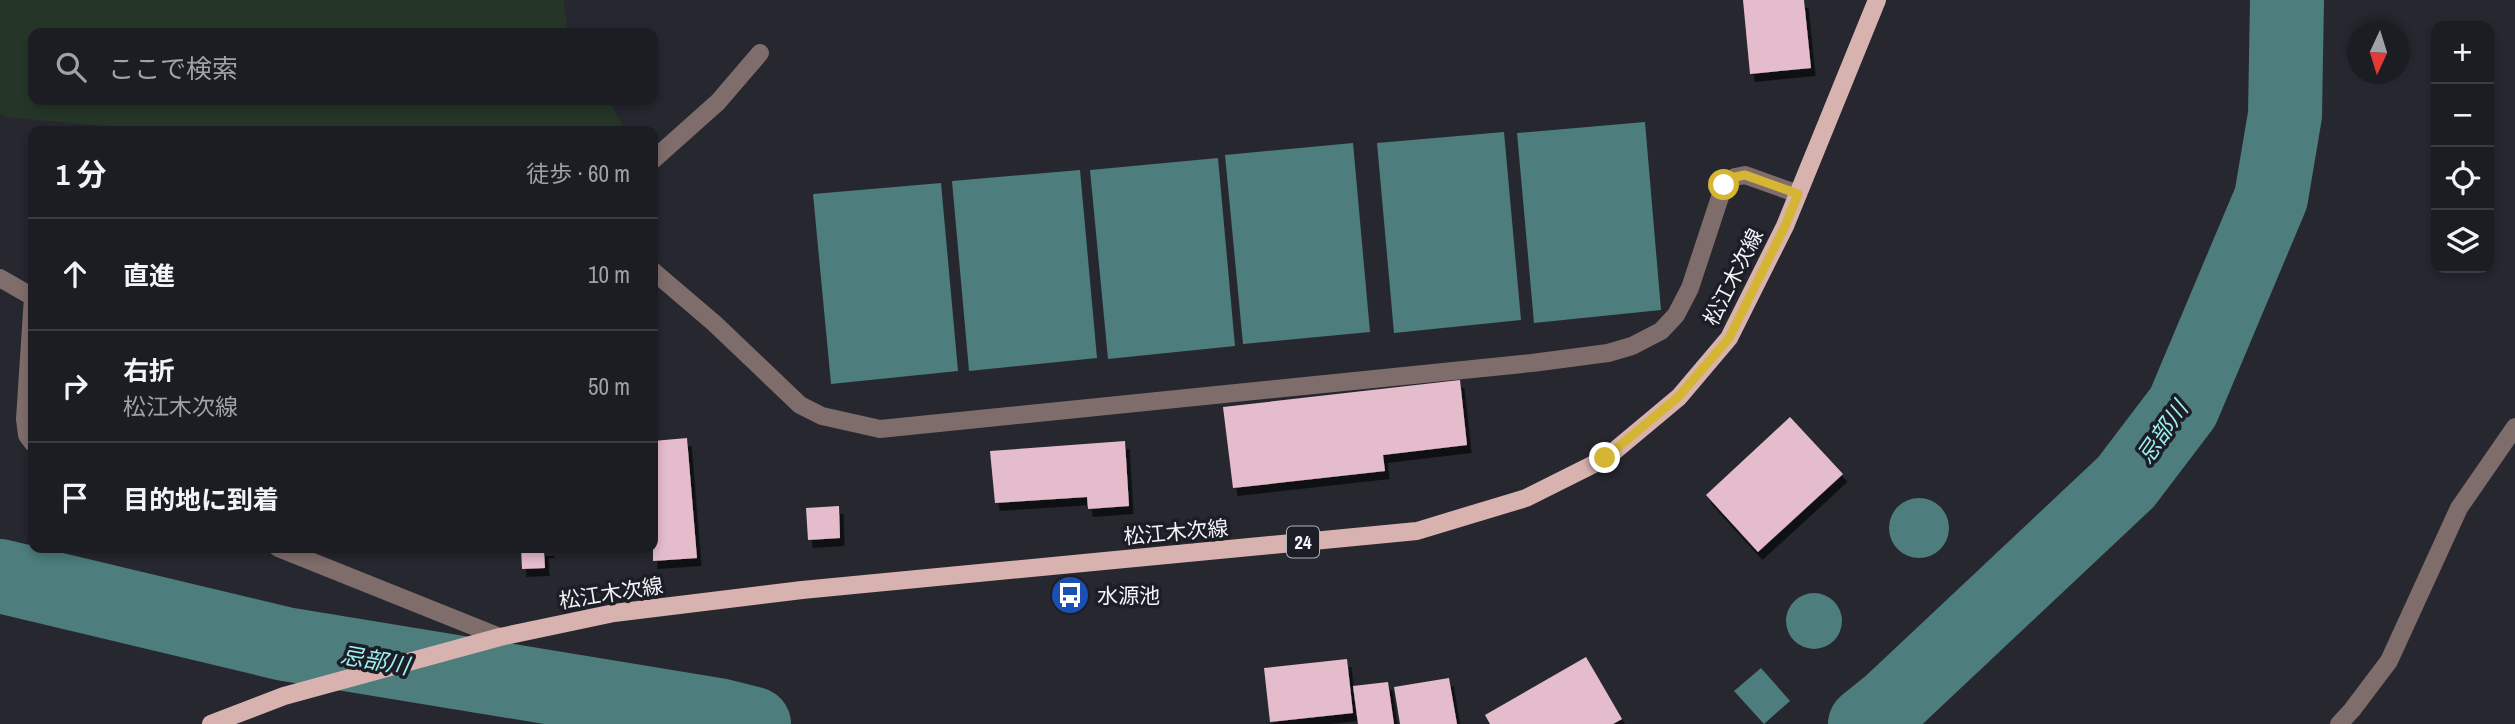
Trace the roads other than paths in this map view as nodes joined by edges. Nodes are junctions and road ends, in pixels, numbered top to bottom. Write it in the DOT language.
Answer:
graph roads {
  1 [pos="1877,0"];
  2 [pos="760,53"];
  3 [pos="658,156"];
  4 [pos="1798,194"];
  5 [pos="658,275"];
  6 [pos="0,278"];
  7 [pos="28,293"];
  8 [pos="28,364"];
  9 [pos="2515,427"];
  10 [pos="28,436"];
  11 [pos="290,553"];
  12 [pos="500,637"];
  13 [pos="242,719"];
  14 [pos="211,724"];
  15 [pos="2339,724"];
  1 -- 4 [label="main road, 松江木次線 / 24"];
  2 -- 3 [label="street"];
  4 -- 5 [label="street"];
  4 -- 12 [label="main road, 松江木次線 / 24"];
  6 -- 7 [label="street"];
  8 -- 10 [label="street"];
  9 -- 15 [label="street"];
  11 -- 12 [label="street"];
  12 -- 13 [label="main road, 松江木次線 / 24"];
  13 -- 14 [label="main road, 松江木次線 / 24"];
}
